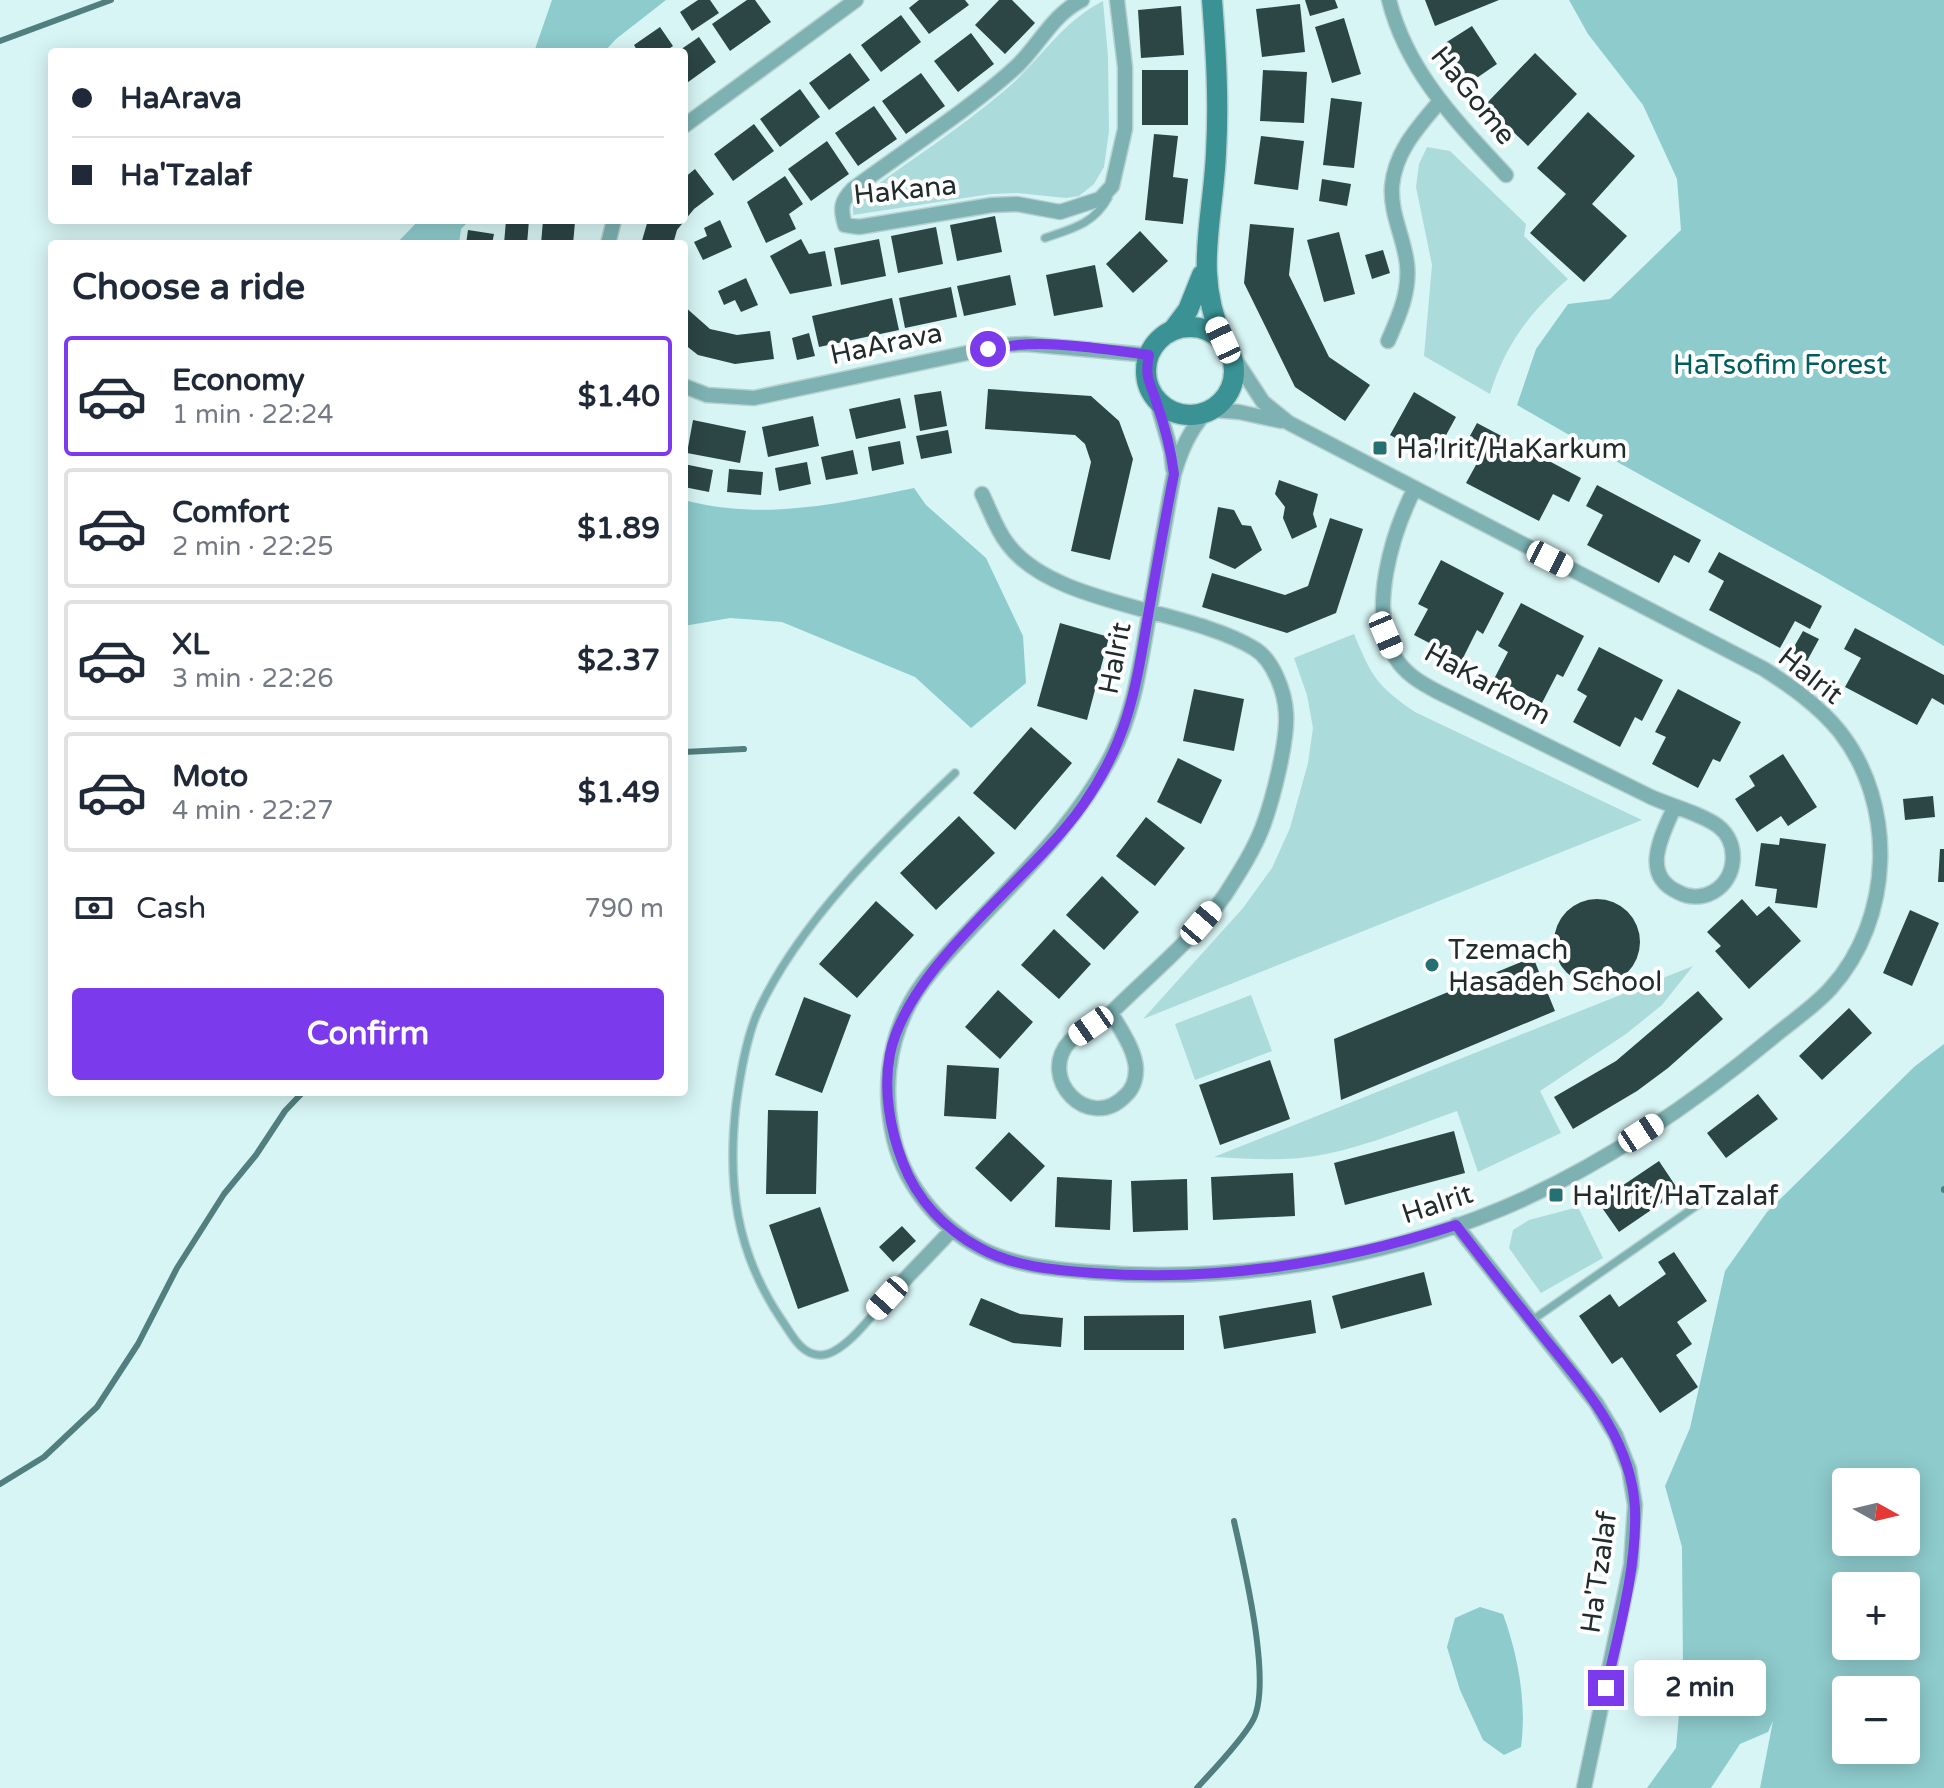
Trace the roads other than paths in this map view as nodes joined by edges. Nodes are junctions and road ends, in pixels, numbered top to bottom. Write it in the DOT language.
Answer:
graph roads {
  1 [pos="856,0"];
  2 [pos="1082,0"];
  3 [pos="1117,0"];
  4 [pos="1212,0"];
  5 [pos="1389,0"];
  6 [pos="1440,101"];
  7 [pos="688,123"];
  8 [pos="1506,175"];
  9 [pos="1112,186"];
  10 [pos="1045,238"];
  11 [pos="1206,263"];
  12 [pos="1173,330"];
  13 [pos="1388,341"];
  14 [pos="1227,347"];
  15 [pos="1149,355"];
  16 [pos="688,388"];
  17 [pos="1156,399"];
  18 [pos="1209,411"];
  19 [pos="1289,423"];
  20 [pos="1174,474"];
  21 [pos="1415,488"];
  22 [pos="982,494"];
  23 [pos="1149,613"];
  24 [pos="955,773"];
  25 [pos="1674,808"];
  26 [pos="1111,1013"];
  27 [pos="1699,1204"];
  28 [pos="1456,1225"];
  29 [pos="952,1230"];
  30 [pos="887,1298"];
  31 [pos="1531,1321"];
  32 [pos="1584,1788"];
  1 -- 7 [label="street"];
  2 -- 9 [label="street, HaKana"];
  3 -- 9 [label="street"];
  4 -- 11 [label="street"];
  5 -- 6 [label="street, HaGome"];
  6 -- 8 [label="street, HaGome"];
  6 -- 13 [label="street"];
  9 -- 10 [label="lane"];
  11 -- 12 [label="street"];
  11 -- 14 [label="street"];
  12 -- 14 [label="street"];
  12 -- 15 [label="street"];
  14 -- 18 [label="street"];
  14 -- 19 [label="street, HaIrit"];
  15 -- 16 [label="street, HaArava"];
  15 -- 17 [label="street"];
  17 -- 18 [label="street"];
  17 -- 20 [label="street, HaIrit"];
  18 -- 19 [label="street, HaIrit"];
  18 -- 20 [label="street, HaIrit"];
  19 -- 21 [label="street, HaIrit"];
  20 -- 23 [label="street, HaIrit"];
  21 -- 25 [label="street, HaKarkom"];
  21 -- 28 [label="street, HaIrit"];
  22 -- 23 [label="street"];
  23 -- 26 [label="street"];
  23 -- 29 [label="street, HaIrit"];
  24 -- 30 [label="lane"];
  25 -- 25 [label="street, HaKarkom"];
  26 -- 26 [label="street"];
  27 -- 31 [label="lane"];
  28 -- 29 [label="street, HaIrit"];
  28 -- 31 [label="street, Ha'Tzalaf"];
  29 -- 30 [label="street"];
  31 -- 32 [label="street, Ha'Tzalaf"];
}
